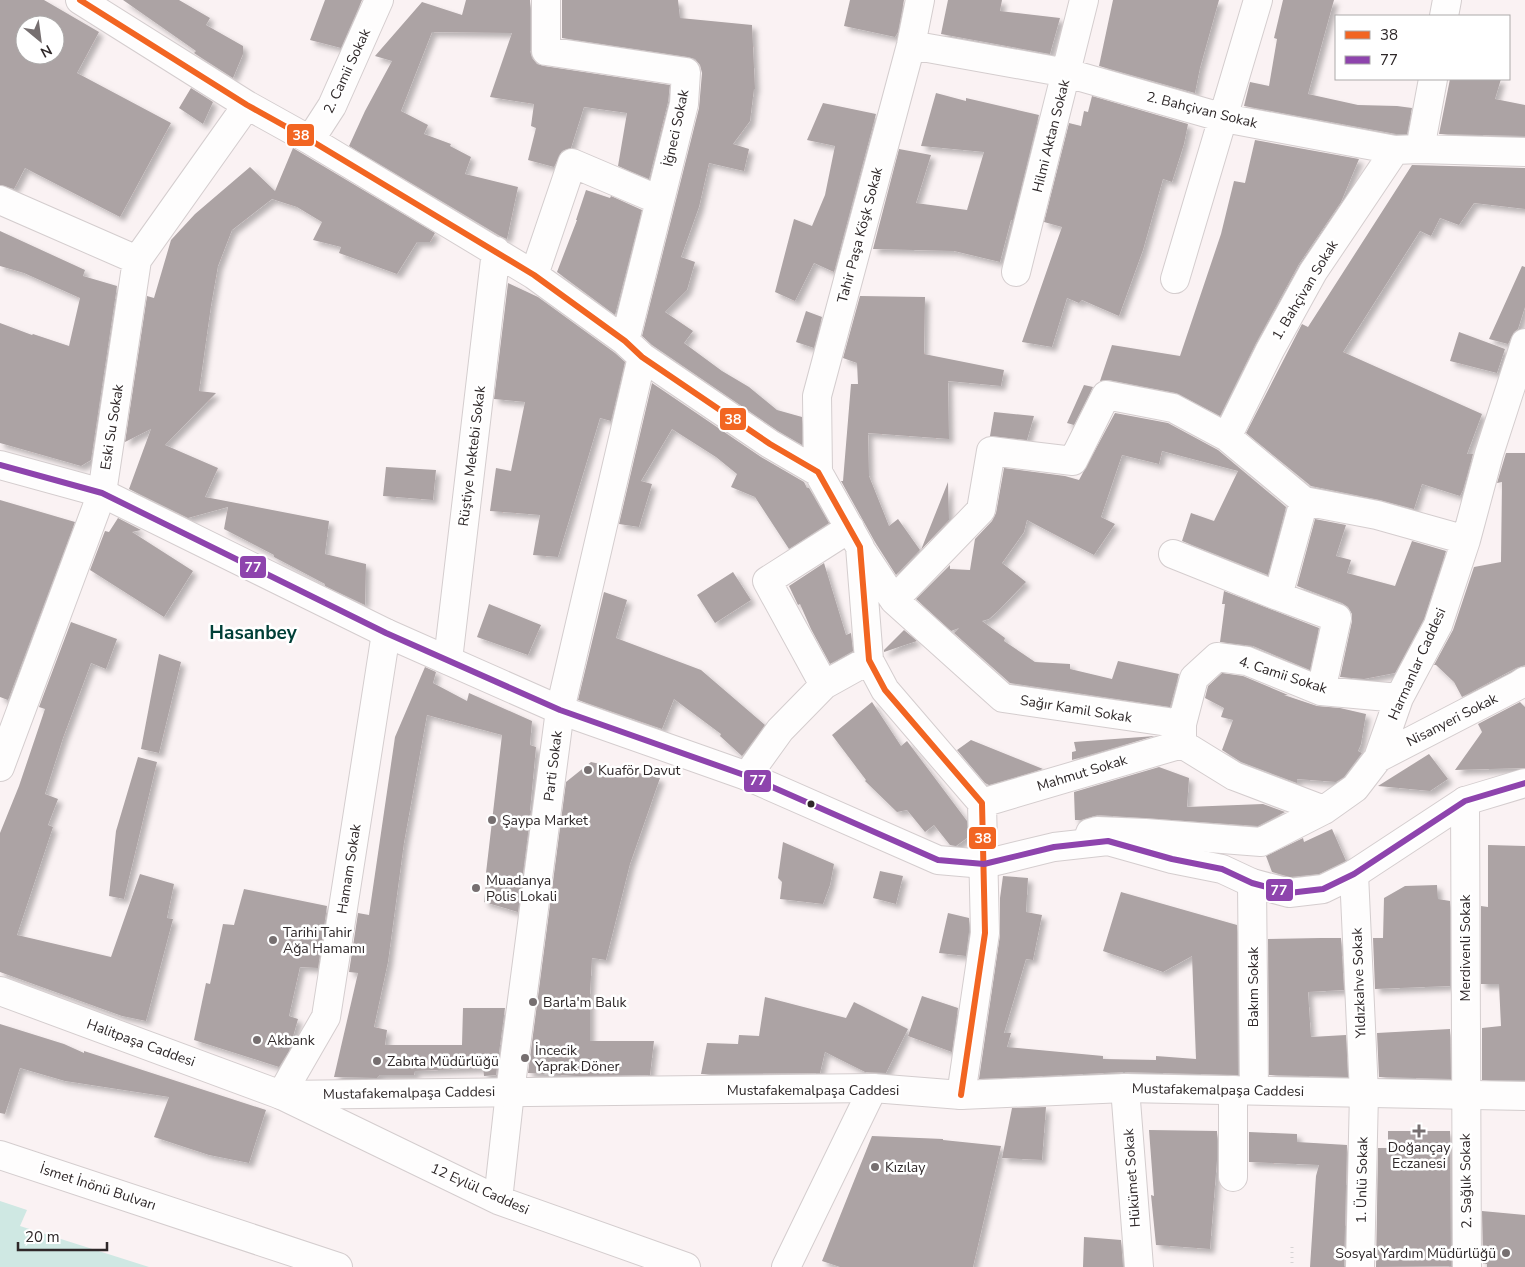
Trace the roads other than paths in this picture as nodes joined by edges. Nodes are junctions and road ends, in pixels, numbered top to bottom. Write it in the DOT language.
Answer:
graph roads {
  1 [pos="80,0"];
  2 [pos="380,0"];
  3 [pos="546,0"];
  4 [pos="920,0"];
  5 [pos="1084,0"];
  6 [pos="1258,0"];
  7 [pos="1447,0"];
  8 [pos="1444,15"];
  9 [pos="911,45"];
  10 [pos="1067,72"];
  11 [pos="1432,80"];
  12 [pos="248,105"];
  13 [pos="1224,118"];
  14 [pos="310,140"];
  15 [pos="1407,149"];
  16 [pos="1525,152"];
  17 [pos="0,200"];
  18 [pos="659,200"];
  19 [pos="496,251"];
  20 [pos="137,260"];
  21 [pos="1016,272"];
  22 [pos="534,275"];
  23 [pos="1175,279"];
  24 [pos="1525,343"];
  25 [pos="633,349"];
  26 [pos="1228,437"];
  27 [pos="0,465"];
  28 [pos="818,472"];
  29 [pos="102,493"];
  30 [pos="1304,501"];
  31 [pos="855,538"];
  32 [pos="1466,540"];
  33 [pos="1173,554"];
  34 [pos="1278,596"];
  35 [pos="894,600"];
  36 [pos="386,633"];
  37 [pos="448,660"];
  38 [pos="869,660"];
  39 [pos="1525,681"];
  40 [pos="824,684"];
  41 [pos="1321,691"];
  42 [pos="1399,698"];
  43 [pos="560,710"];
  44 [pos="1182,734"];
  45 [pos="1378,758"];
  46 [pos="0,767"];
  47 [pos="747,776"];
  48 [pos="1525,784"];
  49 [pos="1465,801"];
  50 [pos="982,803"];
  51 [pos="1324,810"];
  52 [pos="1054,847"];
  53 [pos="984,864"];
  54 [pos="1354,874"];
  55 [pos="1252,883"];
  56 [pos="0,991"];
  57 [pos="873,1088"];
  58 [pos="1125,1088"];
  59 [pos="1243,1090"];
  60 [pos="510,1092"];
  61 [pos="1364,1093"];
  62 [pos="282,1095"];
  63 [pos="961,1095"];
  64 [pos="1465,1095"];
  65 [pos="1525,1096"];
  66 [pos="0,1155"];
  67 [pos="1233,1177"];
  68 [pos="498,1200"];
  69 [pos="338,1267"];
  70 [pos="686,1267"];
  71 [pos="786,1267"];
  72 [pos="1138,1267"];
  73 [pos="1360,1267"];
  74 [pos="1467,1267"];
  1 -- 12 [label="street"];
  2 -- 14 [label="street, 2. Camii Sokak"];
  3 -- 18 [label="street, İğneci Sokak"];
  4 -- 9 [label="street, Tahir Paşa Köşk Sokak"];
  5 -- 10 [label="street, Hilmi Aktan Sokak"];
  6 -- 13 [label="street"];
  7 -- 8 [label="street"];
  9 -- 10 [label="street, 2. Bahçivan Sokak"];
  9 -- 28 [label="street, Tahir Paşa Köşk Sokak"];
  10 -- 13 [label="street, 2. Bahçivan Sokak"];
  10 -- 21 [label="street, Hilmi Aktan Sokak"];
  11 -- 15 [label="street"];
  12 -- 14 [label="street"];
  12 -- 20 [label="street, Eski Su Sokak"];
  13 -- 15 [label="street, 2. Bahçivan Sokak"];
  13 -- 23 [label="street"];
  14 -- 19 [label="street"];
  15 -- 16 [label="street, 2. Bahçivan Sokak"];
  15 -- 26 [label="street, 1. Bahçivan Sokak"];
  17 -- 20 [label="street"];
  18 -- 22 [label="street"];
  18 -- 25 [label="street, İğneci Sokak"];
  19 -- 22 [label="street"];
  19 -- 37 [label="street, Rüştiye Mektebi Sokak"];
  20 -- 29 [label="street, Eski Su Sokak"];
  22 -- 25 [label="street"];
  24 -- 32 [label="street, Harmanlar Caddesi"];
  25 -- 28 [label="street"];
  25 -- 43 [label="street, Parti Sokak"];
  26 -- 30 [label="street"];
  26 -- 35 [label="street"];
  27 -- 29 [label="street"];
  28 -- 31 [label="street, Sağır Kamil Sokak"];
  29 -- 36 [label="street"];
  29 -- 46 [label="street, Eski Su Sokak"];
  30 -- 32 [label="street"];
  30 -- 34 [label="street"];
  31 -- 35 [label="street, Sağır Kamil Sokak"];
  31 -- 38 [label="street"];
  31 -- 40 [label="street"];
  32 -- 42 [label="street, Harmanlar Caddesi"];
  33 -- 34 [label="street"];
  34 -- 41 [label="street"];
  35 -- 44 [label="street, Sağır Kamil Sokak"];
  36 -- 37 [label="street"];
  36 -- 62 [label="street, Hamam Sokak"];
  37 -- 43 [label="street"];
  38 -- 40 [label="street"];
  38 -- 50 [label="street"];
  39 -- 45 [label="street, Nisanyeri Sokak"];
  40 -- 47 [label="street"];
  41 -- 42 [label="street, 4. Camii Sokak"];
  41 -- 44 [label="street, 4. Camii Sokak"];
  42 -- 45 [label="street, Harmanlar Caddesi"];
  43 -- 47 [label="street"];
  43 -- 60 [label="street, Parti Sokak"];
  44 -- 50 [label="street, Mahmut Sokak"];
  44 -- 51 [label="street, Sağır Kamil Sokak"];
  45 -- 51 [label="street, Harmanlar Caddesi"];
  47 -- 53 [label="street"];
  48 -- 49 [label="street"];
  49 -- 54 [label="street"];
  49 -- 64 [label="street, Merdivenli Sokak"];
  50 -- 53 [label="street"];
  51 -- 52 [label="street, Harmanlar Caddesi"];
  52 -- 53 [label="street"];
  52 -- 55 [label="street"];
  53 -- 63 [label="street"];
  54 -- 55 [label="street"];
  54 -- 61 [label="street, Yıldızkahve Sokak"];
  55 -- 59 [label="street, Bakım Sokak"];
  56 -- 62 [label="street, Halitpaşa Caddesi"];
  57 -- 60 [label="street, Mustafakemalpaşa Caddesi"];
  57 -- 63 [label="street, Mustafakemalpaşa Caddesi"];
  57 -- 71 [label="street"];
  58 -- 59 [label="street, Mustafakemalpaşa Caddesi"];
  58 -- 63 [label="street, Mustafakemalpaşa Caddesi"];
  58 -- 72 [label="street, Hükümet Sokak"];
  59 -- 61 [label="street, Mustafakemalpaşa Caddesi"];
  59 -- 67 [label="street, Bakım Sokak"];
  60 -- 62 [label="street, Mustafakemalpaşa Caddesi"];
  60 -- 68 [label="street, Parti Sokak"];
  61 -- 64 [label="street, Mustafakemalpaşa Caddesi"];
  61 -- 73 [label="street, 1. Ünlü Sokak"];
  62 -- 68 [label="street, 12 Eylül Caddesi"];
  64 -- 65 [label="street, Mustafakemalpaşa Caddesi"];
  64 -- 74 [label="street, 2. Sağlık Sokak"];
  66 -- 69 [label="street, İsmet İnönü Bulvarı"];
  68 -- 70 [label="street, 12 Eylül Caddesi"];
}
